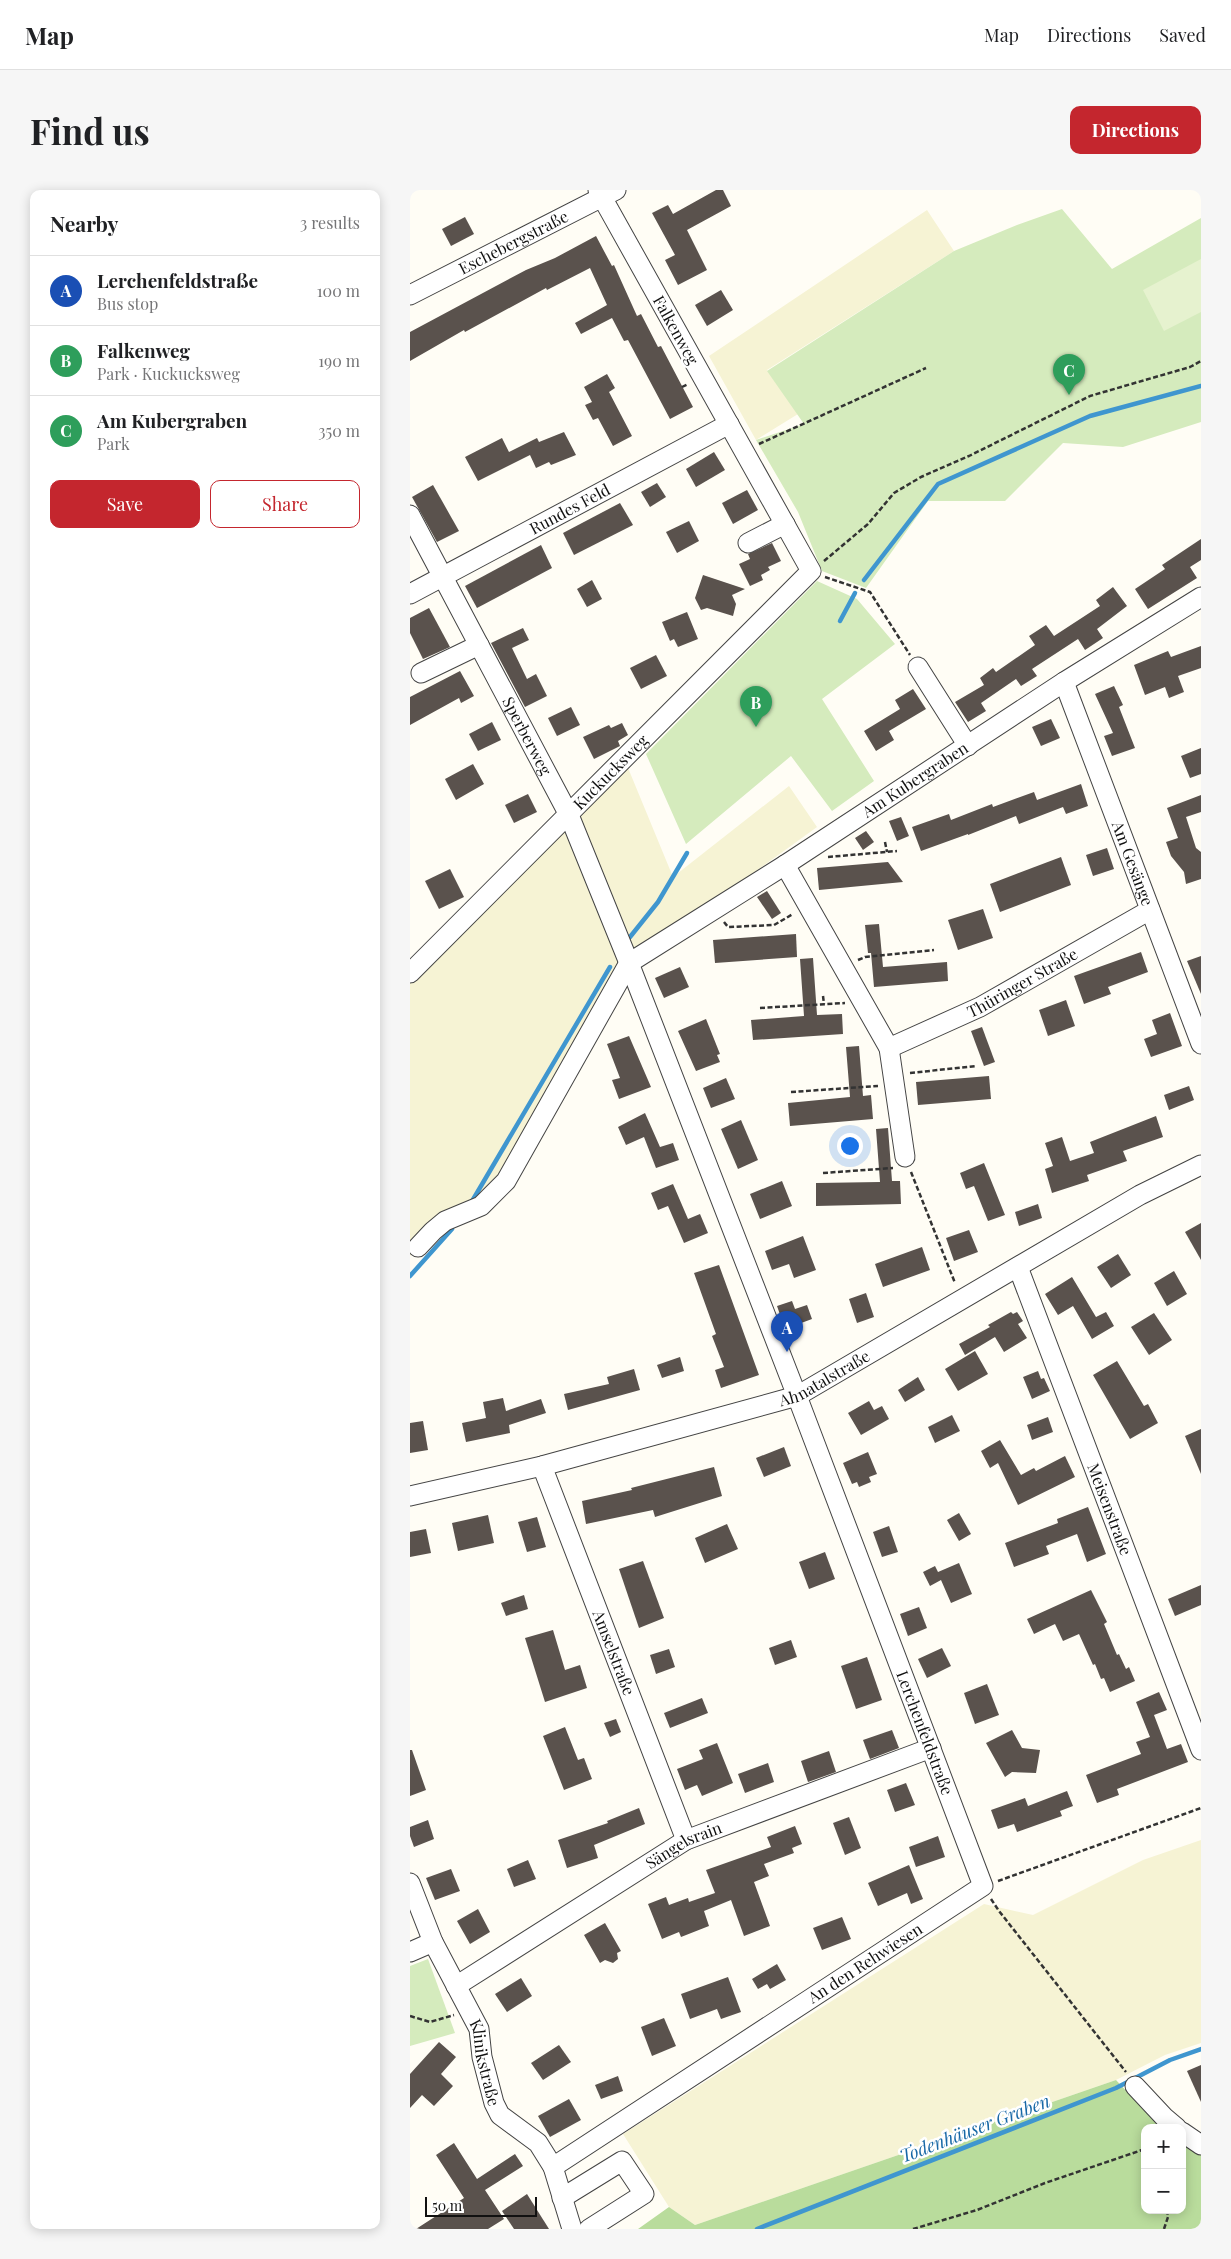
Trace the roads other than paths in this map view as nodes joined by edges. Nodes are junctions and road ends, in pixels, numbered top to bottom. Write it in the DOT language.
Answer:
graph roads {
  1 [pos="605,192"];
  2 [pos="410,295"];
  3 [pos="729,424"];
  4 [pos="410,515"];
  5 [pos="785,524"];
  6 [pos="748,544"];
  7 [pos="811,571"];
  8 [pos="442,576"];
  9 [pos="410,594"];
  10 [pos="1201,597"];
  11 [pos="479,645"];
  12 [pos="918,667"];
  13 [pos="421,673"];
  14 [pos="1064,682"];
  15 [pos="968,746"];
  16 [pos="569,815"];
  17 [pos="784,865"];
  18 [pos="1150,910"];
  19 [pos="629,963"];
  20 [pos="412,967"];
  21 [pos="1201,1044"];
  22 [pos="889,1048"];
  23 [pos="907,1162"];
  24 [pos="1201,1165"];
  25 [pos="418,1248"];
  26 [pos="1018,1267"];
  27 [pos="797,1396"];
  28 [pos="542,1466"];
  29 [pos="410,1496"];
  30 [pos="931,1748"];
  31 [pos="1201,1750"];
  32 [pos="686,1840"];
  33 [pos="410,1883"];
  34 [pos="983,1886"];
  35 [pos="433,1942"];
  36 [pos="410,1952"];
  37 [pos="456,1986"];
  38 [pos="1131,2079"];
  39 [pos="1176,2124"];
  40 [pos="1186,2130"];
  41 [pos="1201,2145"];
  42 [pos="553,2167"];
  43 [pos="562,2198"];
  44 [pos="572,2229"];
  45 [pos="589,2229"];
  1 -- 2 [label="street, Eschebergstraße"];
  1 -- 3 [label="street, Falkenweg"];
  3 -- 5 [label="street, Falkenweg"];
  3 -- 8 [label="street, Rundes Feld"];
  4 -- 8 [label="street, Sperberweg"];
  5 -- 6 [label="street"];
  5 -- 7 [label="street, Falkenweg"];
  7 -- 16 [label="street, Kuckucksweg"];
  8 -- 9 [label="street, Rundes Feld"];
  8 -- 11 [label="street, Sperberweg"];
  10 -- 14 [label="street, Am Kubergraben"];
  11 -- 13 [label="street"];
  11 -- 16 [label="street, Sperberweg"];
  12 -- 15 [label="street"];
  14 -- 15 [label="street, Am Kubergraben"];
  14 -- 18 [label="street, Am Gesänge"];
  15 -- 17 [label="street, Am Kubergraben"];
  16 -- 19 [label="street, Sperberweg"];
  16 -- 20 [label="street, Kuckucksweg"];
  17 -- 19 [label="street, Am Kubergraben"];
  17 -- 22 [label="street"];
  18 -- 21 [label="street, Am Gesänge"];
  18 -- 22 [label="street, Thüringer Straße"];
  19 -- 25 [label="street"];
  19 -- 27 [label="street, Lerchenfeldstraße"];
  22 -- 23 [label="street"];
  24 -- 26 [label="street, Ahnatalstraße"];
  26 -- 27 [label="street, Ahnatalstraße"];
  26 -- 31 [label="street, Meisenstraße"];
  27 -- 28 [label="street, Ahnatalstraße"];
  27 -- 30 [label="street, Lerchenfeldstraße"];
  28 -- 29 [label="street, Ahnatalstraße"];
  28 -- 32 [label="street, Amselstraße"];
  30 -- 32 [label="street, Sängelsrain"];
  30 -- 34 [label="street, Lerchenfeldstraße"];
  32 -- 37 [label="street, Sängelsrain"];
  33 -- 35 [label="street, Klinikstraße"];
  34 -- 42 [label="street, An den Rehwiesen"];
  35 -- 36 [label="street"];
  35 -- 37 [label="street, Klinikstraße"];
  37 -- 42 [label="street, Klinikstraße"];
  38 -- 39 [label="street"];
  40 -- 41 [label="street"];
  42 -- 43 [label="street, Klinikstraße"];
  43 -- 44 [label="street, Klinikstraße"];
  43 -- 45 [label="street"];
}
